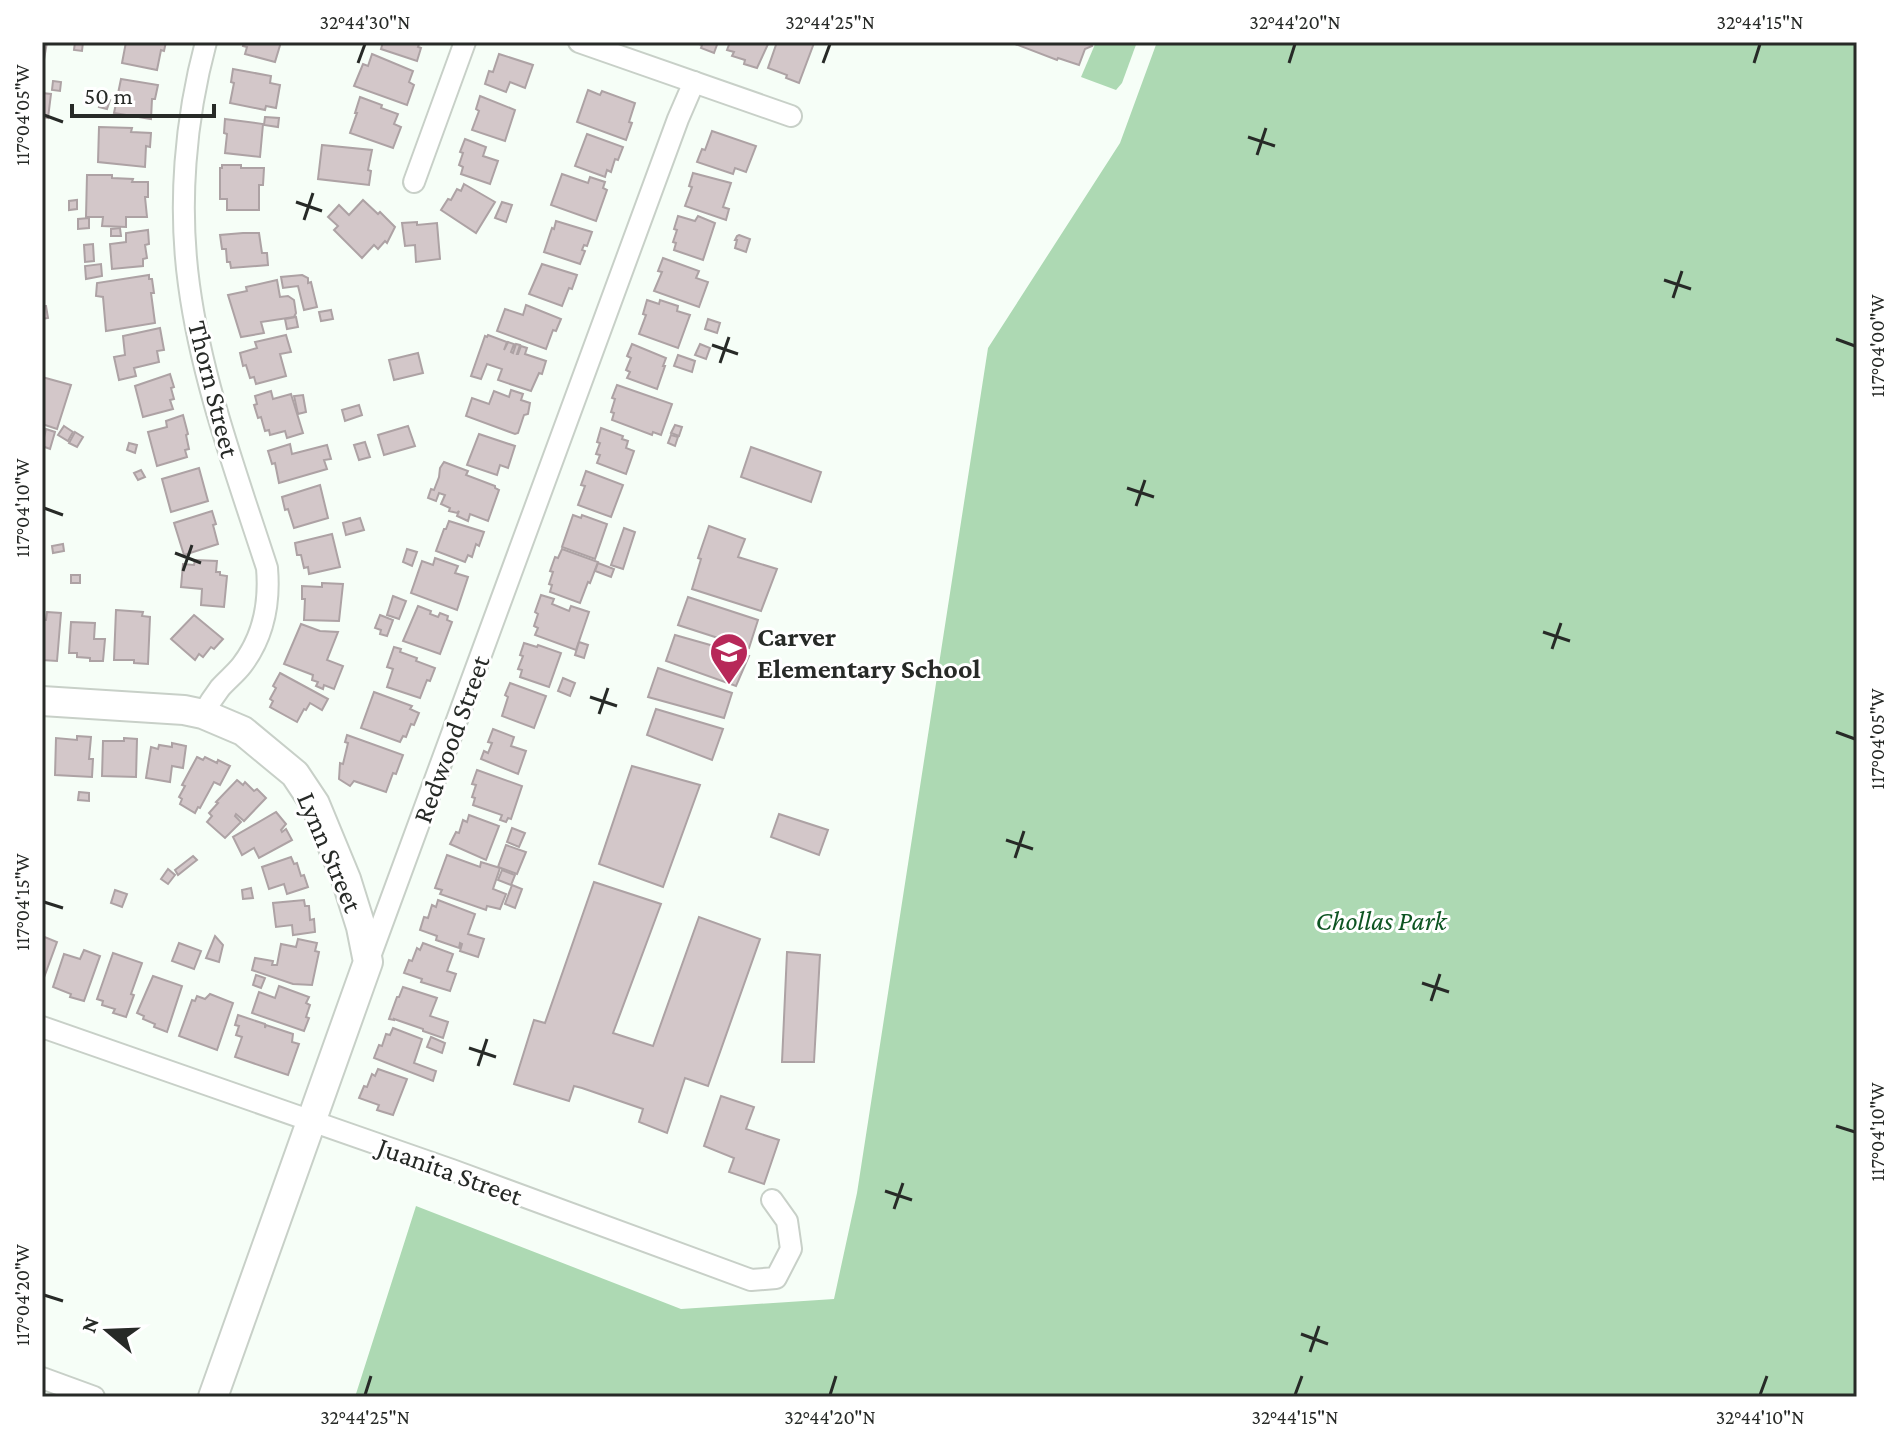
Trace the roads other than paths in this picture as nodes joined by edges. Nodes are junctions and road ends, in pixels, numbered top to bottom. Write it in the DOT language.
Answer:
graph roads {
  1 [pos="206,42"];
  2 [pos="465,42"];
  3 [pos="579,42"];
  4 [pos="600,46"];
  5 [pos="694,82"];
  6 [pos="791,116"];
  7 [pos="414,182"];
  8 [pos="42,701"];
  9 [pos="203,714"];
  10 [pos="368,962"];
  11 [pos="42,1027"];
  12 [pos="310,1122"];
  13 [pos="772,1200"];
  14 [pos="42,1378"];
  15 [pos="94,1397"];
  16 [pos="213,1397"];
  1 -- 9 [label="street, Thorn Street"];
  2 -- 7 [label="street"];
  3 -- 4 [label="street"];
  4 -- 5 [label="street"];
  5 -- 6 [label="street"];
  5 -- 10 [label="street, Redwood Street"];
  8 -- 9 [label="street, Lynn Street"];
  9 -- 10 [label="street, Lynn Street"];
  10 -- 12 [label="street, Redwood Street"];
  11 -- 12 [label="street, Juanita Street"];
  12 -- 13 [label="street, Juanita Street"];
  12 -- 16 [label="street, Redwood Street"];
  14 -- 15 [label="street"];
}
